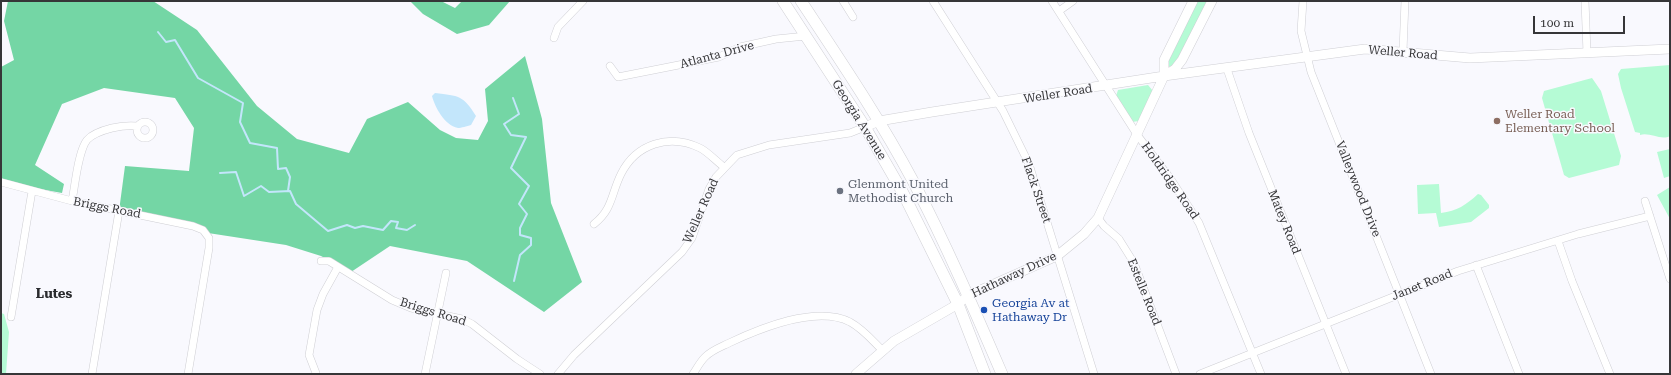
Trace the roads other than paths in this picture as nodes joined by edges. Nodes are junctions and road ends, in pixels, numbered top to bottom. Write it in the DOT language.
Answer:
graph roads {
  1 [pos="583,1"];
  2 [pos="783,1"];
  3 [pos="801,1"];
  4 [pos="843,1"];
  5 [pos="933,1"];
  6 [pos="1052,1"];
  7 [pos="1073,1"];
  8 [pos="1193,1"];
  9 [pos="1212,1"];
  10 [pos="1303,1"];
  11 [pos="1405,1"];
  12 [pos="1585,1"];
  13 [pos="1059,11"];
  14 [pos="853,17"];
  15 [pos="806,36"];
  16 [pos="554,38"];
  17 [pos="1670,49"];
  18 [pos="1403,52"];
  19 [pos="1587,53"];
  20 [pos="1306,57"];
  21 [pos="610,66"];
  22 [pos="1227,69"];
  23 [pos="1164,76"];
  24 [pos="1105,86"];
  25 [pos="997,103"];
  26 [pos="879,121"];
  27 [pos="137,126"];
  28 [pos="865,127"];
  29 [pos="1138,136"];
  30 [pos="724,167"];
  31 [pos="1,182"];
  32 [pos="32,191"];
  33 [pos="72,201"];
  34 [pos="1645,201"];
  35 [pos="119,211"];
  36 [pos="1650,216"];
  37 [pos="1098,218"];
  38 [pos="594,224"];
  39 [pos="1558,241"];
  40 [pos="1057,256"];
  41 [pos="321,261"];
  42 [pos="1476,266"];
  43 [pos="338,267"];
  44 [pos="446,273"];
  45 [pos="1670,279"];
  46 [pos="1400,294"];
  47 [pos="969,295"];
  48 [pos="958,304"];
  49 [pos="438,313"];
  50 [pos="11,317"];
  51 [pos="1325,324"];
  52 [pos="882,350"];
  53 [pos="1253,353"];
  54 [pos="316,373"];
  55 [pos="92,374"];
  56 [pos="188,374"];
  57 [pos="425,374"];
  58 [pos="540,374"];
  59 [pos="558,374"];
  60 [pos="693,374"];
  61 [pos="856,374"];
  62 [pos="985,374"];
  63 [pos="1002,374"];
  64 [pos="1094,374"];
  65 [pos="1176,374"];
  66 [pos="1200,374"];
  67 [pos="1261,374"];
  68 [pos="1346,374"];
  69 [pos="1431,374"];
  70 [pos="1519,374"];
  71 [pos="1610,374"];
  1 -- 16 [label="street"];
  2 -- 15 [label="main road, Georgia Avenue"];
  3 -- 26 [label="main road, Georgia Avenue"];
  4 -- 14 [label="street"];
  5 -- 25 [label="street, Flack Street"];
  6 -- 13 [label="street, Holdridge Road"];
  7 -- 13 [label="street"];
  8 -- 23 [label="street, Hathaway Drive"];
  9 -- 23 [label="street, Hathaway Drive"];
  10 -- 20 [label="street, Valleywood Drive"];
  11 -- 18 [label="street"];
  12 -- 19 [label="street"];
  13 -- 24 [label="street, Holdridge Road"];
  15 -- 21 [label="street, Atlanta Drive"];
  15 -- 28 [label="main road, Georgia Avenue"];
  17 -- 19 [label="street, Weller Road"];
  18 -- 19 [label="street, Weller Road"];
  18 -- 20 [label="street, Weller Road"];
  20 -- 22 [label="street, Weller Road"];
  20 -- 46 [label="street, Valleywood Drive"];
  22 -- 23 [label="street, Weller Road"];
  22 -- 51 [label="street, Matey Road"];
  23 -- 24 [label="street, Weller Road"];
  23 -- 29 [label="street, Hathaway Drive"];
  24 -- 25 [label="street, Weller Road"];
  24 -- 29 [label="street, Holdridge Road"];
  25 -- 26 [label="street, Weller Road"];
  25 -- 40 [label="street, Flack Street"];
  26 -- 28 [label="street, Weller Road"];
  26 -- 47 [label="main road, Georgia Avenue"];
  27 -- 33 [label="street"];
  28 -- 30 [label="street, Weller Road"];
  28 -- 48 [label="main road, Georgia Avenue"];
  29 -- 37 [label="street, Hathaway Drive"];
  29 -- 53 [label="street, Holdridge Road"];
  30 -- 38 [label="street"];
  30 -- 59 [label="street, Weller Road"];
  31 -- 32 [label="street, Briggs Road"];
  32 -- 33 [label="street, Briggs Road"];
  32 -- 50 [label="street"];
  33 -- 35 [label="street, Briggs Road"];
  34 -- 36 [label="street"];
  35 -- 55 [label="street"];
  35 -- 56 [label="street, Briggs Road"];
  36 -- 39 [label="street, Janet Road"];
  36 -- 45 [label="street"];
  37 -- 40 [label="street, Hathaway Drive"];
  37 -- 65 [label="street, Estelle Road"];
  39 -- 42 [label="street, Janet Road"];
  39 -- 71 [label="street"];
  40 -- 47 [label="street, Hathaway Drive"];
  40 -- 64 [label="street, Flack Street"];
  41 -- 43 [label="street, Briggs Road"];
  42 -- 46 [label="street, Janet Road"];
  42 -- 70 [label="street"];
  43 -- 49 [label="street, Briggs Road"];
  43 -- 54 [label="street"];
  44 -- 49 [label="street"];
  46 -- 51 [label="street, Janet Road"];
  46 -- 69 [label="street, Valleywood Drive"];
  47 -- 48 [label="street, Hathaway Drive"];
  47 -- 63 [label="main road, Georgia Avenue"];
  48 -- 52 [label="street, Hathaway Drive"];
  48 -- 62 [label="main road, Georgia Avenue"];
  49 -- 57 [label="street"];
  49 -- 58 [label="street, Briggs Road"];
  51 -- 53 [label="street, Janet Road"];
  51 -- 68 [label="street, Matey Road"];
  52 -- 60 [label="street"];
  52 -- 61 [label="street, Hathaway Drive"];
  53 -- 66 [label="street, Janet Road"];
  53 -- 67 [label="street, Holdridge Road"];
}
